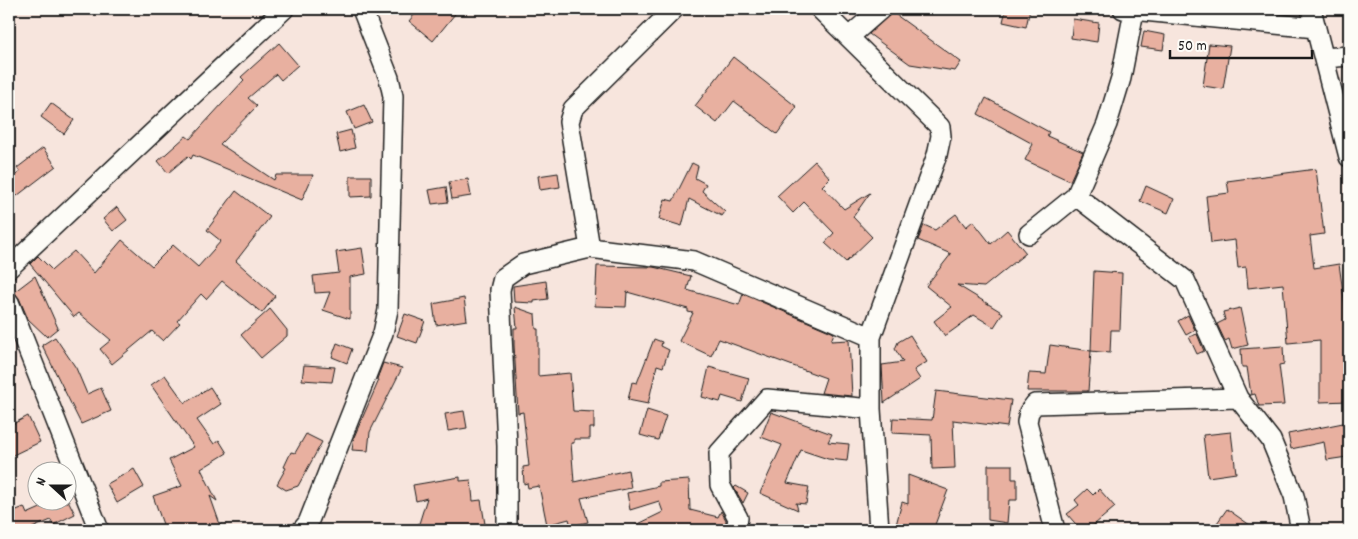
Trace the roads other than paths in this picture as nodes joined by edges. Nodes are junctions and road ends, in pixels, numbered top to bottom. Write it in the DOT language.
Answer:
graph roads {
  1 [pos="284,9"];
  2 [pos="362,9"];
  3 [pos="674,9"];
  4 [pos="820,9"];
  5 [pos="881,9"];
  6 [pos="1311,9"];
  7 [pos="1128,10"];
  8 [pos="1316,28"];
  9 [pos="849,37"];
  10 [pos="1349,56"];
  11 [pos="1324,58"];
  12 [pos="1349,157"];
  13 [pos="1076,196"];
  14 [pos="1029,234"];
  15 [pos="590,248"];
  16 [pos="9,268"];
  17 [pos="9,302"];
  18 [pos="871,337"];
  19 [pos="1238,398"];
  20 [pos="871,409"];
  21 [pos="99,530"];
  22 [pos="302,530"];
  23 [pos="507,530"];
  24 [pos="736,530"];
  25 [pos="879,530"];
  26 [pos="1056,530"];
  27 [pos="1300,530"];
  1 -- 16 [label="street"];
  2 -- 22 [label="street"];
  3 -- 15 [label="street"];
  4 -- 9 [label="street"];
  5 -- 9 [label="street"];
  6 -- 8 [label="street"];
  7 -- 8 [label="street"];
  7 -- 13 [label="street"];
  8 -- 11 [label="street"];
  9 -- 18 [label="street"];
  10 -- 11 [label="street"];
  11 -- 12 [label="street"];
  13 -- 14 [label="street"];
  13 -- 19 [label="street"];
  15 -- 18 [label="street"];
  15 -- 23 [label="street"];
  17 -- 21 [label="street"];
  18 -- 20 [label="street"];
  19 -- 26 [label="street"];
  19 -- 27 [label="street"];
  20 -- 24 [label="street"];
  20 -- 25 [label="street"];
}
